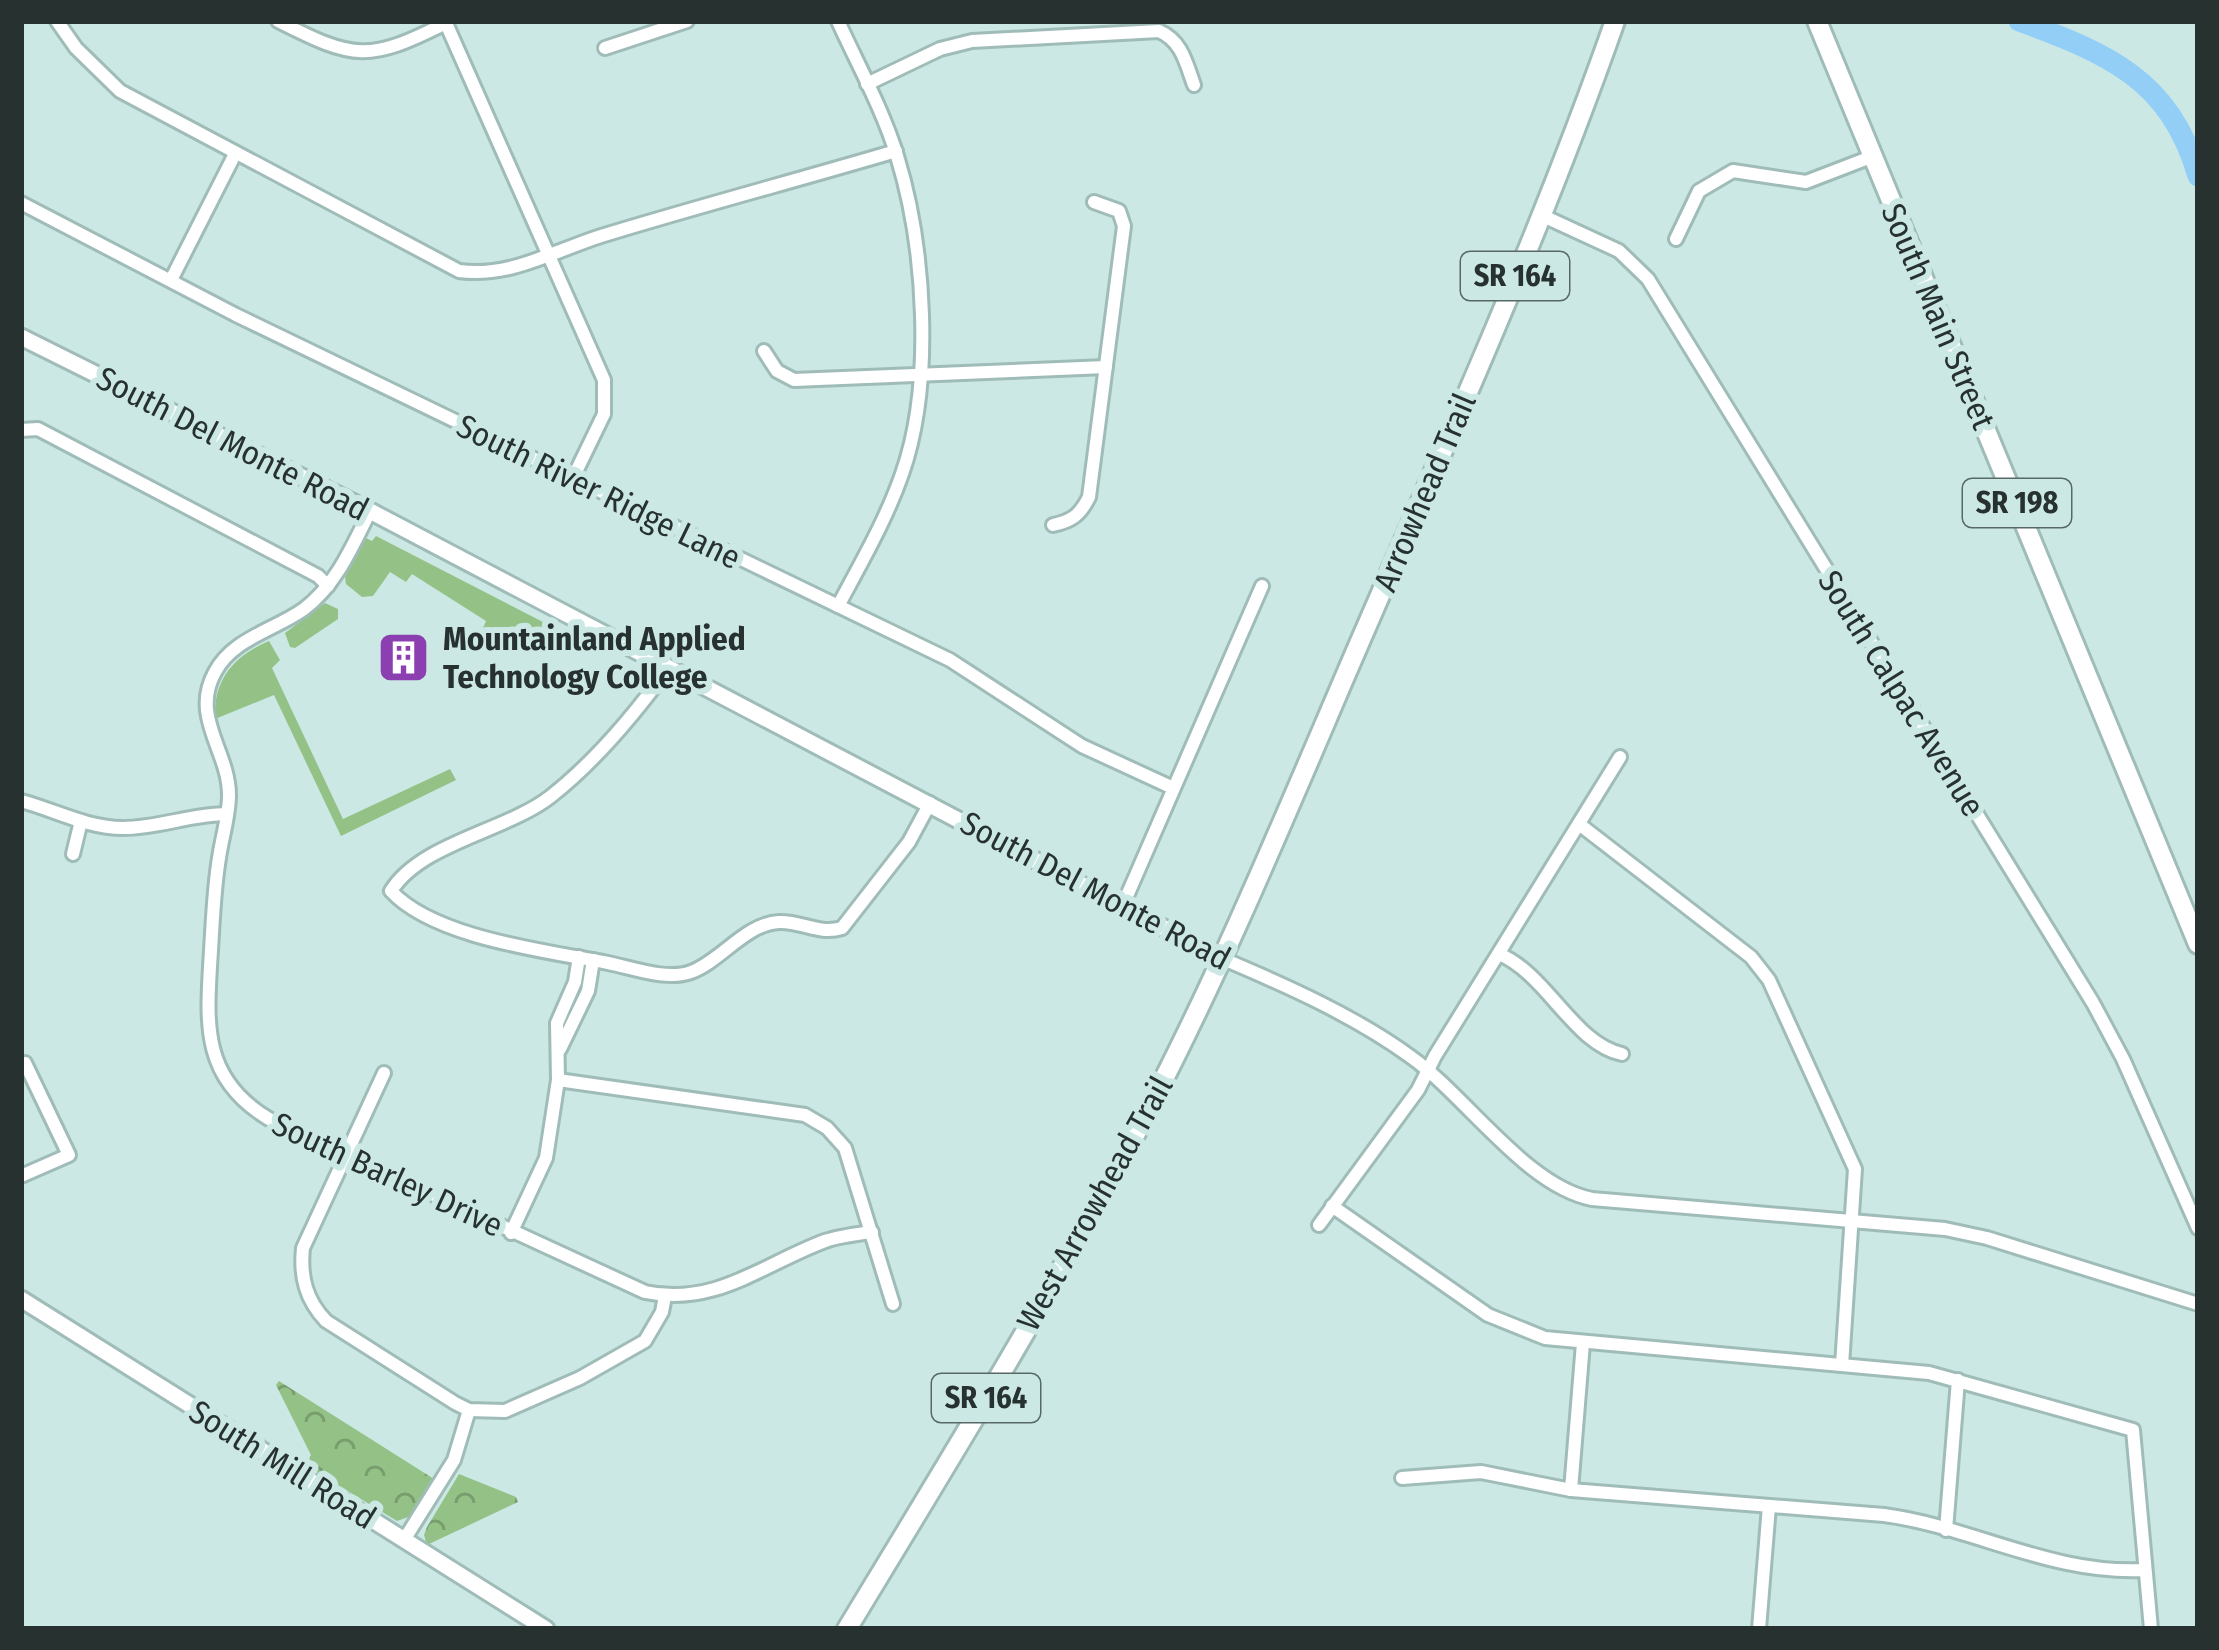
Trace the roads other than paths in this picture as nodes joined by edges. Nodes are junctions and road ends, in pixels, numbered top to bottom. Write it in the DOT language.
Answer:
graph roads {
  1 [pos="57,21"];
  2 [pos="278,21"];
  3 [pos="687,21"];
  4 [pos="838,21"];
  5 [pos="1616,21"];
  6 [pos="1817,21"];
  7 [pos="445,22"];
  8 [pos="1128,26"];
  9 [pos="605,48"];
  10 [pos="867,84"];
  11 [pos="1194,85"];
  12 [pos="896,151"];
  13 [pos="235,154"];
  14 [pos="1871,157"];
  15 [pos="1094,202"];
  16 [pos="21,203"];
  17 [pos="1540,215"];
  18 [pos="1676,239"];
  19 [pos="550,254"];
  20 [pos="171,280"];
  21 [pos="21,337"];
  22 [pos="764,351"];
  23 [pos="1106,367"];
  24 [pos="921,375"];
  25 [pos="21,430"];
  26 [pos="573,478"];
  27 [pos="370,512"];
  28 [pos="1053,525"];
  29 [pos="328,586"];
  30 [pos="1262,586"];
  31 [pos="838,606"];
  32 [pos="669,667"];
  33 [pos="1620,757"];
  34 [pos="1171,788"];
  35 [pos="21,801"];
  36 [pos="930,803"];
  37 [pos="227,814"];
  38 [pos="81,821"];
  39 [pos="1579,824"];
  40 [pos="73,854"];
  41 [pos="1123,905"];
  42 [pos="2198,944"];
  43 [pos="1499,954"];
  44 [pos="1221,958"];
  45 [pos="586,959"];
  46 [pos="1622,1054"];
  47 [pos="23,1064"];
  48 [pos="1429,1070"];
  49 [pos="384,1073"];
  50 [pos="558,1080"];
  51 [pos="344,1156"];
  52 [pos="21,1176"];
  53 [pos="1332,1207"];
  54 [pos="1852,1221"];
  55 [pos="1319,1225"];
  56 [pos="2198,1228"];
  57 [pos="872,1232"];
  58 [pos="511,1233"];
  59 [pos="665,1296"];
  60 [pos="21,1299"];
  61 [pos="893,1304"];
  62 [pos="2198,1304"];
  63 [pos="1583,1343"];
  64 [pos="1842,1365"];
  65 [pos="1958,1380"];
  66 [pos="469,1410"];
  67 [pos="1402,1478"];
  68 [pos="1571,1490"];
  69 [pos="1769,1506"];
  70 [pos="1946,1529"];
  71 [pos="404,1540"];
  72 [pos="2144,1570"];
  73 [pos="546,1629"];
  74 [pos="847,1629"];
  75 [pos="1759,1629"];
  76 [pos="2151,1629"];
  1 -- 13 [label="street"];
  2 -- 7 [label="street"];
  3 -- 9 [label="street"];
  4 -- 10 [label="street"];
  5 -- 17 [label="main road, Arrowhead Trail / SR 164"];
  6 -- 14 [label="main road, South Main Street / SR 198"];
  7 -- 19 [label="street"];
  8 -- 10 [label="street"];
  8 -- 11 [label="street"];
  10 -- 12 [label="street"];
  12 -- 19 [label="street"];
  12 -- 24 [label="street"];
  13 -- 19 [label="street"];
  13 -- 20 [label="street"];
  14 -- 18 [label="street"];
  14 -- 42 [label="main road, South Main Street / SR 198"];
  15 -- 23 [label="street"];
  16 -- 20 [label="street, South River Ridge Lane"];
  17 -- 44 [label="main road, Arrowhead Trail / SR 164"];
  17 -- 56 [label="street, South Calpac Avenue"];
  19 -- 26 [label="street"];
  20 -- 26 [label="street, South River Ridge Lane"];
  21 -- 27 [label="street, South Del Monte Road"];
  22 -- 24 [label="street"];
  23 -- 24 [label="street"];
  23 -- 28 [label="street"];
  24 -- 31 [label="street"];
  25 -- 29 [label="street"];
  26 -- 31 [label="street, South River Ridge Lane"];
  27 -- 29 [label="street"];
  27 -- 32 [label="street, South Del Monte Road"];
  29 -- 37 [label="street, South Barley Drive"];
  30 -- 34 [label="street"];
  31 -- 34 [label="street, South River Ridge Lane"];
  32 -- 36 [label="street, South Del Monte Road"];
  32 -- 45 [label="street"];
  33 -- 39 [label="street"];
  34 -- 41 [label="street"];
  35 -- 38 [label="street"];
  36 -- 41 [label="street, South Del Monte Road"];
  36 -- 45 [label="street"];
  37 -- 38 [label="street"];
  37 -- 51 [label="street, South Barley Drive"];
  38 -- 40 [label="street"];
  39 -- 43 [label="street"];
  39 -- 54 [label="street"];
  41 -- 44 [label="street, South Del Monte Road"];
  43 -- 46 [label="street"];
  43 -- 48 [label="street"];
  44 -- 48 [label="street, South Del Monte Road"];
  44 -- 74 [label="main road, West Arrowhead Trail / SR 164"];
  45 -- 50 [label="street"];
  47 -- 52 [label="street"];
  48 -- 53 [label="street"];
  48 -- 54 [label="street, South Del Monte Road"];
  49 -- 51 [label="street"];
  50 -- 57 [label="street"];
  50 -- 58 [label="street"];
  51 -- 58 [label="street, South Barley Drive"];
  51 -- 66 [label="street"];
  53 -- 55 [label="street"];
  53 -- 63 [label="street"];
  54 -- 62 [label="street, South Del Monte Road"];
  54 -- 64 [label="street"];
  57 -- 59 [label="street"];
  57 -- 61 [label="street"];
  58 -- 59 [label="street, South Barley Drive"];
  59 -- 66 [label="street"];
  60 -- 71 [label="street, South Mill Road"];
  63 -- 64 [label="street"];
  63 -- 68 [label="street"];
  64 -- 65 [label="street"];
  65 -- 70 [label="street"];
  65 -- 72 [label="street"];
  66 -- 71 [label="street"];
  67 -- 68 [label="street"];
  68 -- 69 [label="street"];
  69 -- 70 [label="street"];
  69 -- 75 [label="street"];
  70 -- 72 [label="street"];
  71 -- 73 [label="street, South Mill Road"];
  72 -- 76 [label="street"];
}
